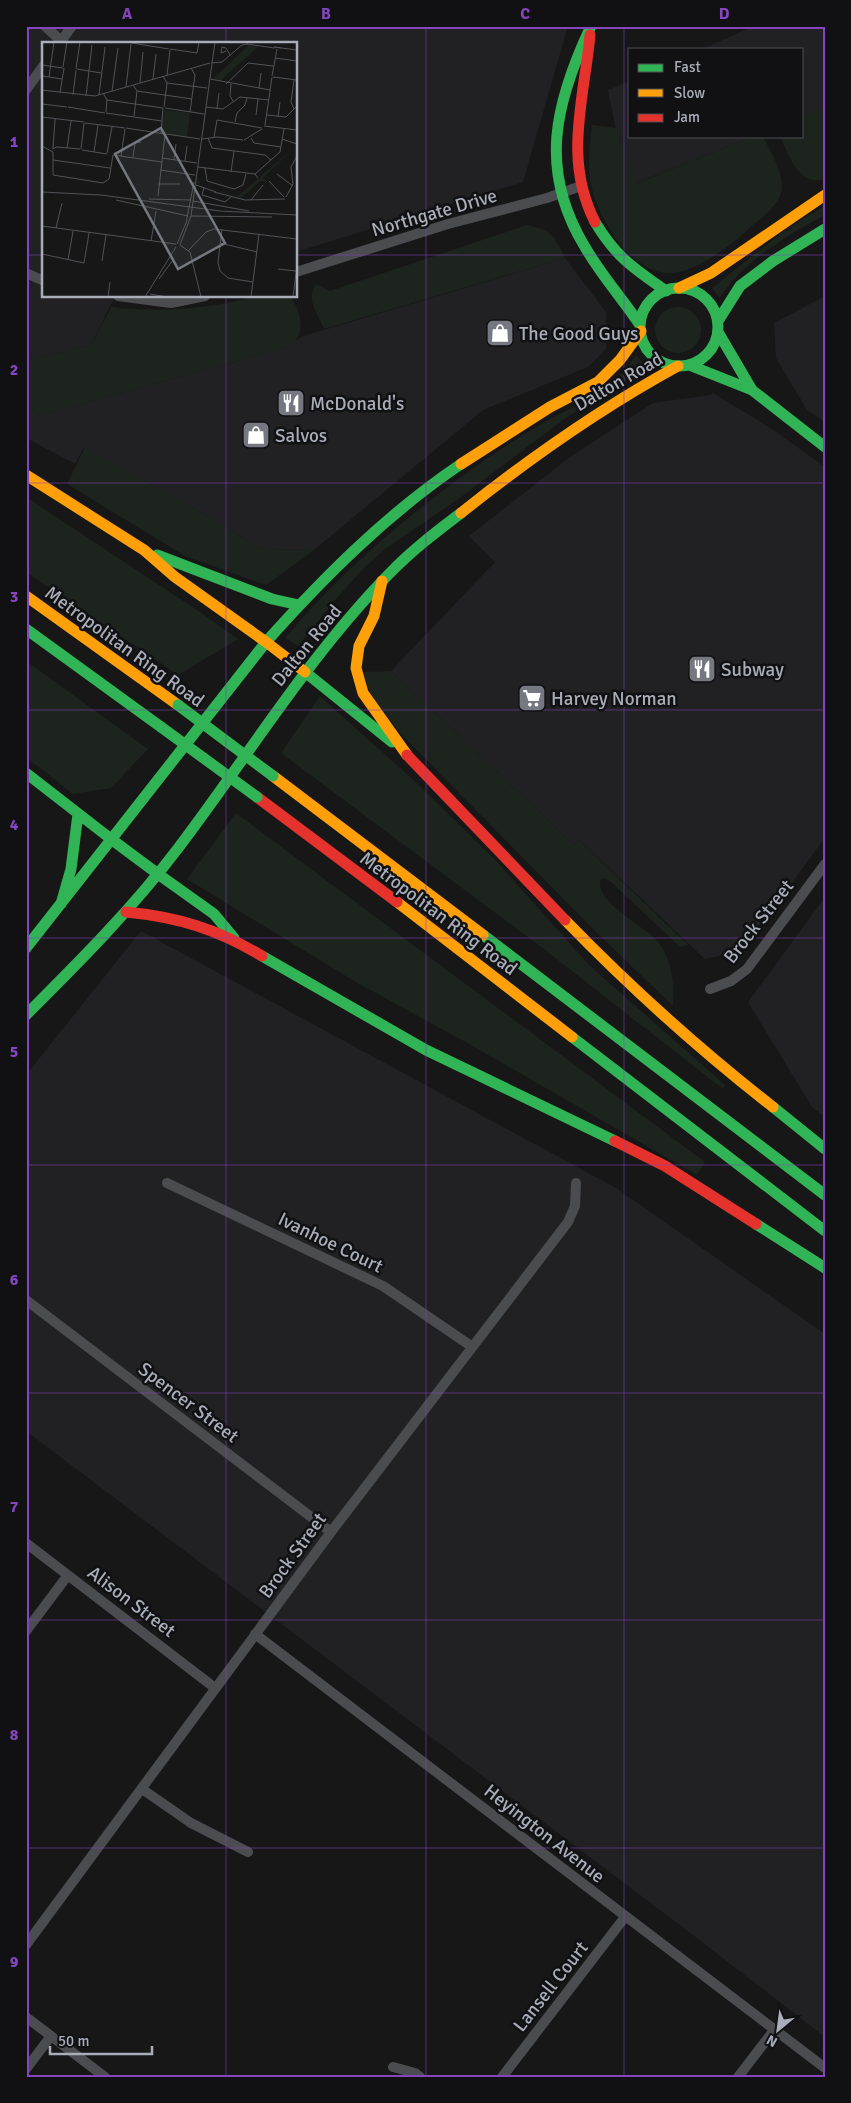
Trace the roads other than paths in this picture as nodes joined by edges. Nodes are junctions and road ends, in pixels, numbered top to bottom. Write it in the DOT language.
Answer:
graph roads {
  1 [pos="45,26"];
  2 [pos="72,26"];
  3 [pos="591,26"];
  4 [pos="60,42"];
  5 [pos="42,69"];
  6 [pos="26,90"];
  7 [pos="581,186"];
  8 [pos="563,193"];
  9 [pos="825,195"];
  10 [pos="825,230"];
  11 [pos="298,271"];
  12 [pos="26,273"];
  13 [pos="42,280"];
  14 [pos="678,288"];
  15 [pos="666,291"];
  16 [pos="133,298"];
  17 [pos="195,298"];
  18 [pos="718,326"];
  19 [pos="640,328"];
  20 [pos="684,365"];
  21 [pos="752,390"];
  22 [pos="825,447"];
  23 [pos="26,475"];
  24 [pos="144,550"];
  25 [pos="382,580"];
  26 [pos="26,596"];
  27 [pos="299,605"];
  28 [pos="26,629"];
  29 [pos="266,642"];
  30 [pos="305,672"];
  31 [pos="403,750"];
  32 [pos="26,773"];
  33 [pos="78,814"];
  34 [pos="111,838"];
  35 [pos="825,864"];
  36 [pos="158,874"];
  37 [pos="60,904"];
  38 [pos="126,912"];
  39 [pos="237,941"];
  40 [pos="26,948"];
  41 [pos="710,989"];
  42 [pos="26,1015"];
  43 [pos="825,1149"];
  44 [pos="167,1183"];
  45 [pos="576,1183"];
  46 [pos="825,1195"];
  47 [pos="825,1231"];
  48 [pos="825,1268"];
  49 [pos="26,1300"];
  50 [pos="472,1346"];
  51 [pos="330,1532"];
  52 [pos="26,1543"];
  53 [pos="68,1575"];
  54 [pos="26,1631"];
  55 [pos="255,1634"];
  56 [pos="215,1688"];
  57 [pos="142,1789"];
  58 [pos="248,1852"];
  59 [pos="625,1917"];
  60 [pos="26,1945"];
  61 [pos="26,2018"];
  62 [pos="775,2029"];
  63 [pos="51,2036"];
  64 [pos="393,2067"];
  65 [pos="825,2067"];
  66 [pos="26,2069"];
  67 [pos="105,2077"];
  68 [pos="420,2077"];
  69 [pos="502,2077"];
  70 [pos="738,2077"];
  1 -- 4 [label="street"];
  2 -- 4 [label="street"];
  3 -- 7 [label="main road"];
  3 -- 8 [label="main road"];
  5 -- 6 [label="street"];
  7 -- 8 [label="street, Northgate Drive"];
  7 -- 15 [label="main road"];
  8 -- 11 [label="street, Northgate Drive"];
  8 -- 19 [label="main road"];
  9 -- 14 [label="main road"];
  10 -- 18 [label="main road"];
  12 -- 13 [label="street"];
  14 -- 15 [label="main road"];
  14 -- 18 [label="main road"];
  15 -- 19 [label="main road"];
  16 -- 17 [label="street"];
  18 -- 20 [label="main road"];
  18 -- 21 [label="main road"];
  19 -- 20 [label="main road"];
  19 -- 27 [label="main road, Dalton Road"];
  20 -- 21 [label="main road"];
  20 -- 25 [label="main road, Dalton Road"];
  21 -- 22 [label="main road"];
  23 -- 24 [label="main road"];
  24 -- 27 [label="main road"];
  24 -- 29 [label="main road"];
  25 -- 30 [label="main road, Dalton Road"];
  25 -- 31 [label="main road"];
  26 -- 46 [label="main road, Metropolitan Ring Road, bridge"];
  27 -- 29 [label="main road, Dalton Road"];
  28 -- 47 [label="main road, Metropolitan Ring Road, bridge"];
  29 -- 30 [label="main road"];
  29 -- 34 [label="main road, Dalton Road"];
  30 -- 31 [label="main road"];
  30 -- 36 [label="main road, Dalton Road"];
  31 -- 43 [label="main road"];
  32 -- 33 [label="main road"];
  33 -- 34 [label="main road"];
  33 -- 37 [label="main road"];
  34 -- 36 [label="main road"];
  34 -- 37 [label="main road, Dalton Road"];
  35 -- 41 [label="street, Brock Street"];
  36 -- 38 [label="main road, Dalton Road"];
  36 -- 39 [label="main road"];
  37 -- 40 [label="main road, Dalton Road"];
  38 -- 39 [label="main road"];
  38 -- 42 [label="main road, Dalton Road"];
  39 -- 48 [label="main road"];
  44 -- 50 [label="street, Ivanhoe Court"];
  45 -- 50 [label="street, Brock Street"];
  49 -- 51 [label="street, Spencer Street"];
  50 -- 51 [label="street, Brock Street"];
  51 -- 55 [label="street, Brock Street"];
  52 -- 53 [label="street, Alison Street"];
  53 -- 54 [label="street"];
  53 -- 56 [label="street, Alison Street"];
  55 -- 56 [label="street, Brock Street"];
  55 -- 59 [label="street, Heyington Avenue"];
  56 -- 57 [label="street, Brock Street"];
  57 -- 58 [label="street"];
  57 -- 60 [label="street, Brock Street"];
  59 -- 62 [label="street, Heyington Avenue"];
  59 -- 69 [label="street, Lansell Court"];
  61 -- 63 [label="street"];
  62 -- 65 [label="street, Heyington Avenue"];
  62 -- 70 [label="street"];
  63 -- 66 [label="street"];
  63 -- 67 [label="street"];
  64 -- 68 [label="street"];
}
